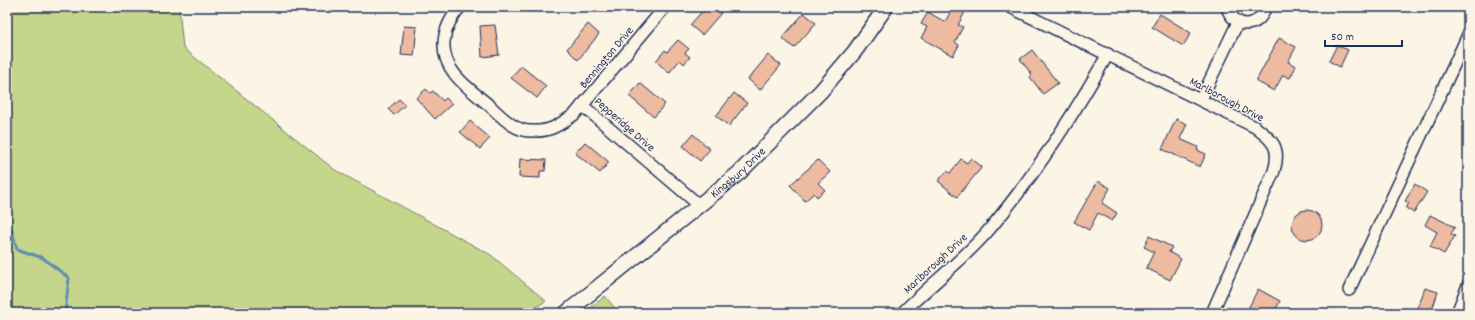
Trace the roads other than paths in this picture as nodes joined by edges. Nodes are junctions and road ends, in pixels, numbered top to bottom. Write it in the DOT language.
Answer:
graph roads {
  1 [pos="460,7"];
  2 [pos="665,7"];
  3 [pos="886,7"];
  4 [pos="1010,7"];
  5 [pos="1227,7"];
  6 [pos="1265,7"];
  7 [pos="1238,22"];
  8 [pos="1468,35"];
  9 [pos="1108,54"];
  10 [pos="1201,99"];
  11 [pos="582,105"];
  12 [pos="699,205"];
  13 [pos="1468,286"];
  14 [pos="1349,290"];
  15 [pos="566,313"];
  16 [pos="902,313"];
  17 [pos="1212,313"];
  18 [pos="1457,313"];
  1 -- 11 [label="street, Pepperidge Drive"];
  2 -- 11 [label="street, Bennington Drive"];
  3 -- 12 [label="street, Kingsbury Drive"];
  4 -- 9 [label="street, Marlborough Drive"];
  5 -- 7 [label="street"];
  6 -- 7 [label="street"];
  7 -- 10 [label="street"];
  8 -- 14 [label="street"];
  9 -- 10 [label="street, Marlborough Drive"];
  9 -- 16 [label="street, Marlborough Drive"];
  10 -- 17 [label="street, Marlborough Drive"];
  11 -- 12 [label="street, Pepperidge Drive"];
  12 -- 15 [label="street, Kingsbury Drive"];
  13 -- 18 [label="street"];
}
